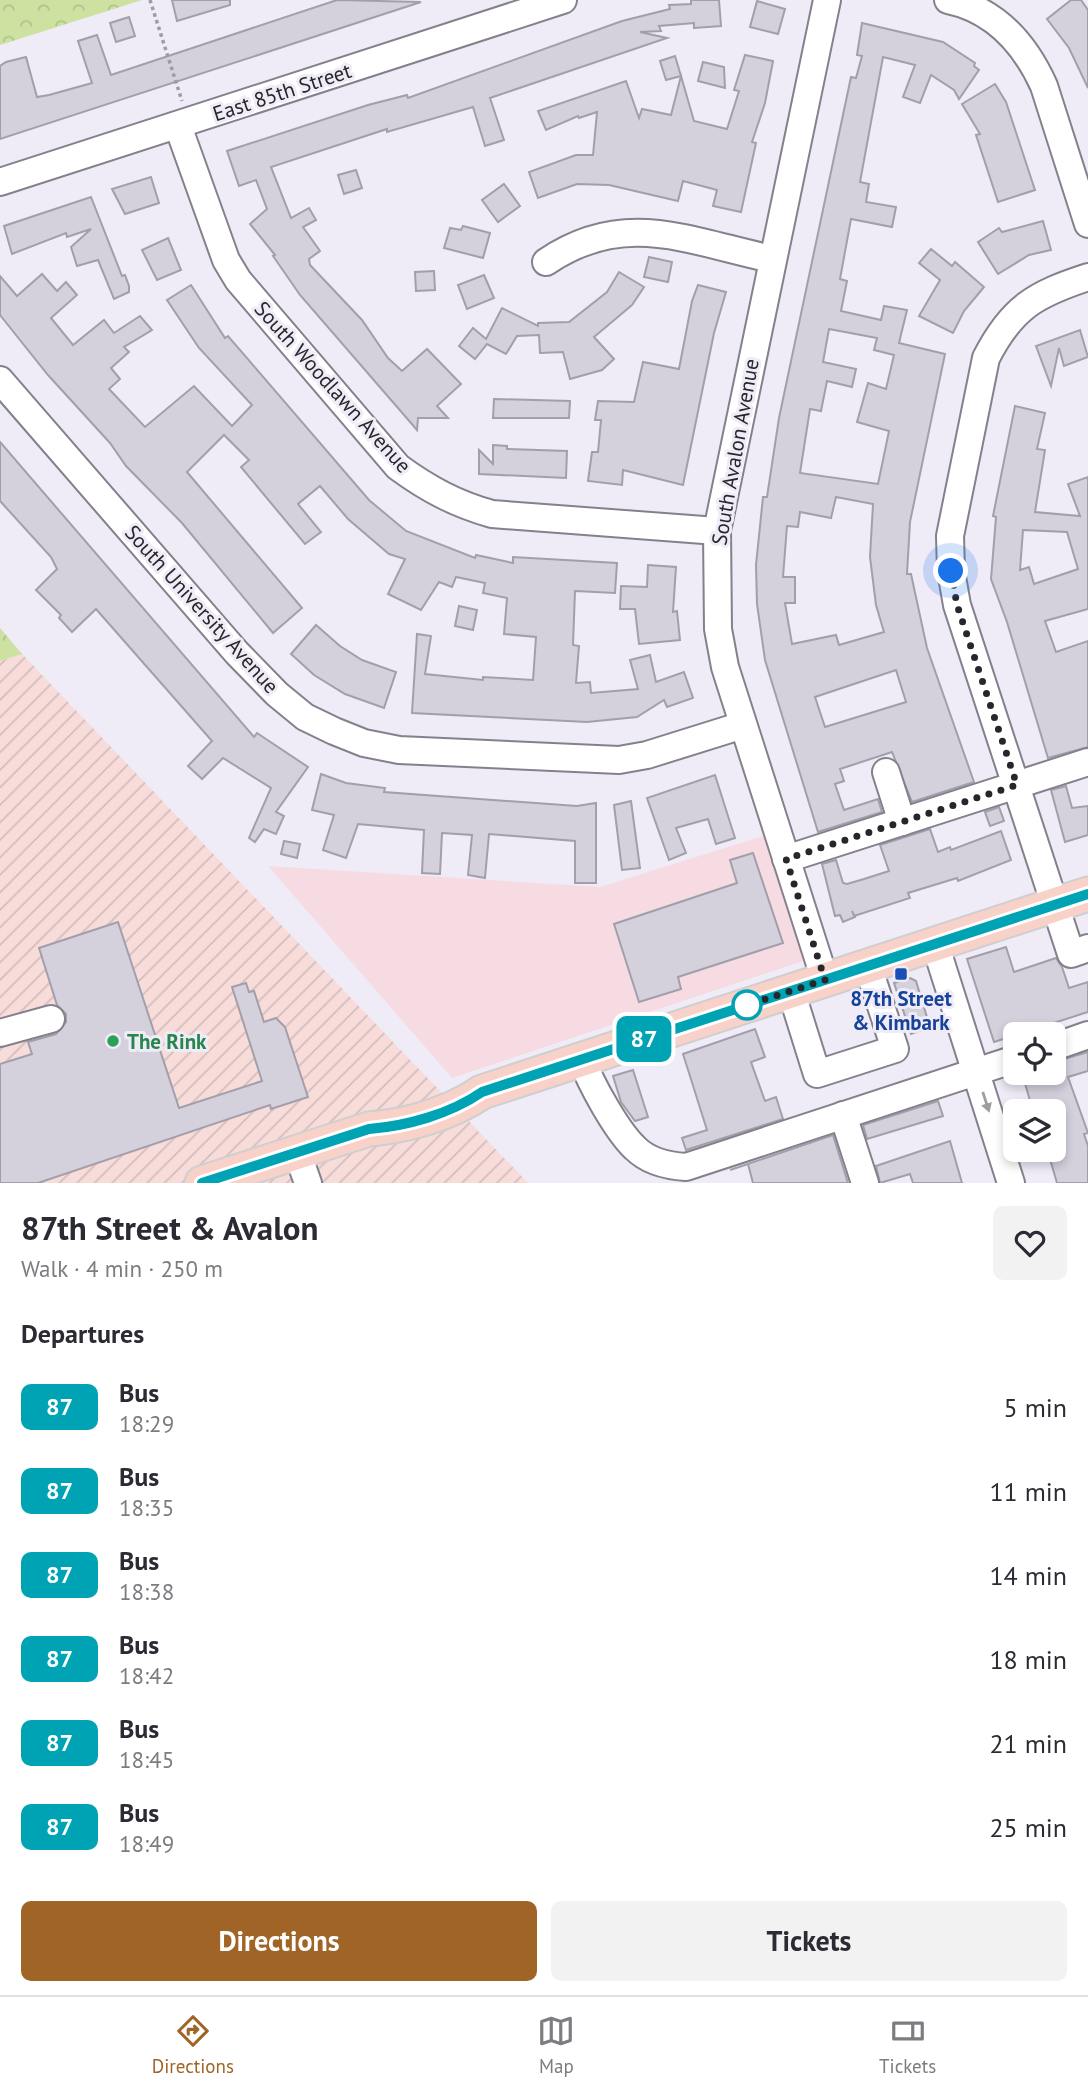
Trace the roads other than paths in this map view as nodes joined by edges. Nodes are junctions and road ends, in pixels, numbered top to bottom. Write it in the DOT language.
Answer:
graph roads {
  1 [pos="563,0"];
  2 [pos="827,0"];
  3 [pos="948,0"];
  4 [pos="181,116"];
  5 [pos="0,183"];
  6 [pos="1088,224"];
  7 [pos="772,259"];
  8 [pos="546,262"];
  9 [pos="1088,277"];
  10 [pos="0,380"];
  11 [pos="717,531"];
  12 [pos="743,725"];
  13 [pos="1088,762"];
  14 [pos="886,772"];
  15 [pos="1017,785"];
  16 [pos="902,822"];
  17 [pos="786,859"];
  18 [pos="1088,894"];
  19 [pos="1057,904"];
  20 [pos="935,944"];
  21 [pos="1088,948"];
  22 [pos="868,966"];
  23 [pos="825,980"];
  24 [pos="791,991"];
  25 [pos="51,1019"];
  26 [pos="0,1033"];
  27 [pos="1088,1035"];
  28 [pos="1066,1043"];
  29 [pos="582,1059"];
  30 [pos="1003,1063"];
  31 [pos="976,1072"];
  32 [pos="843,1115"];
  33 [pos="297,1152"];
  34 [pos="202,1183"];
  35 [pos="308,1183"];
  36 [pos="865,1183"];
  37 [pos="1011,1183"];
  1 -- 4 [label="street, East 85th Street"];
  2 -- 7 [label="street, South Avalon Avenue"];
  3 -- 6 [label="street"];
  4 -- 5 [label="street, East 85th Street"];
  4 -- 11 [label="street, South Woodlawn Avenue"];
  7 -- 8 [label="street"];
  7 -- 11 [label="street, South Avalon Avenue"];
  9 -- 15 [label="street"];
  10 -- 12 [label="street, South University Avenue"];
  11 -- 12 [label="street, South Avalon Avenue"];
  12 -- 17 [label="street, South Avalon Avenue"];
  13 -- 15 [label="street"];
  14 -- 16 [label="street"];
  15 -- 16 [label="street"];
  15 -- 19 [label="street"];
  16 -- 17 [label="street"];
  17 -- 23 [label="street, South Avalon Avenue"];
  18 -- 19 [label="main road"];
  19 -- 20 [label="main road"];
  19 -- 21 [label="street"];
  20 -- 22 [label="main road"];
  20 -- 31 [label="street"];
  22 -- 23 [label="main road"];
  22 -- 24 [label="street"];
  23 -- 24 [label="main road"];
  24 -- 29 [label="main road"];
  25 -- 26 [label="street"];
  27 -- 28 [label="street"];
  29 -- 32 [label="street"];
  29 -- 33 [label="main road"];
  30 -- 31 [label="street"];
  31 -- 32 [label="street"];
  31 -- 37 [label="street, one-way"];
  32 -- 36 [label="street"];
  33 -- 34 [label="main road"];
  33 -- 35 [label="street"];
}
